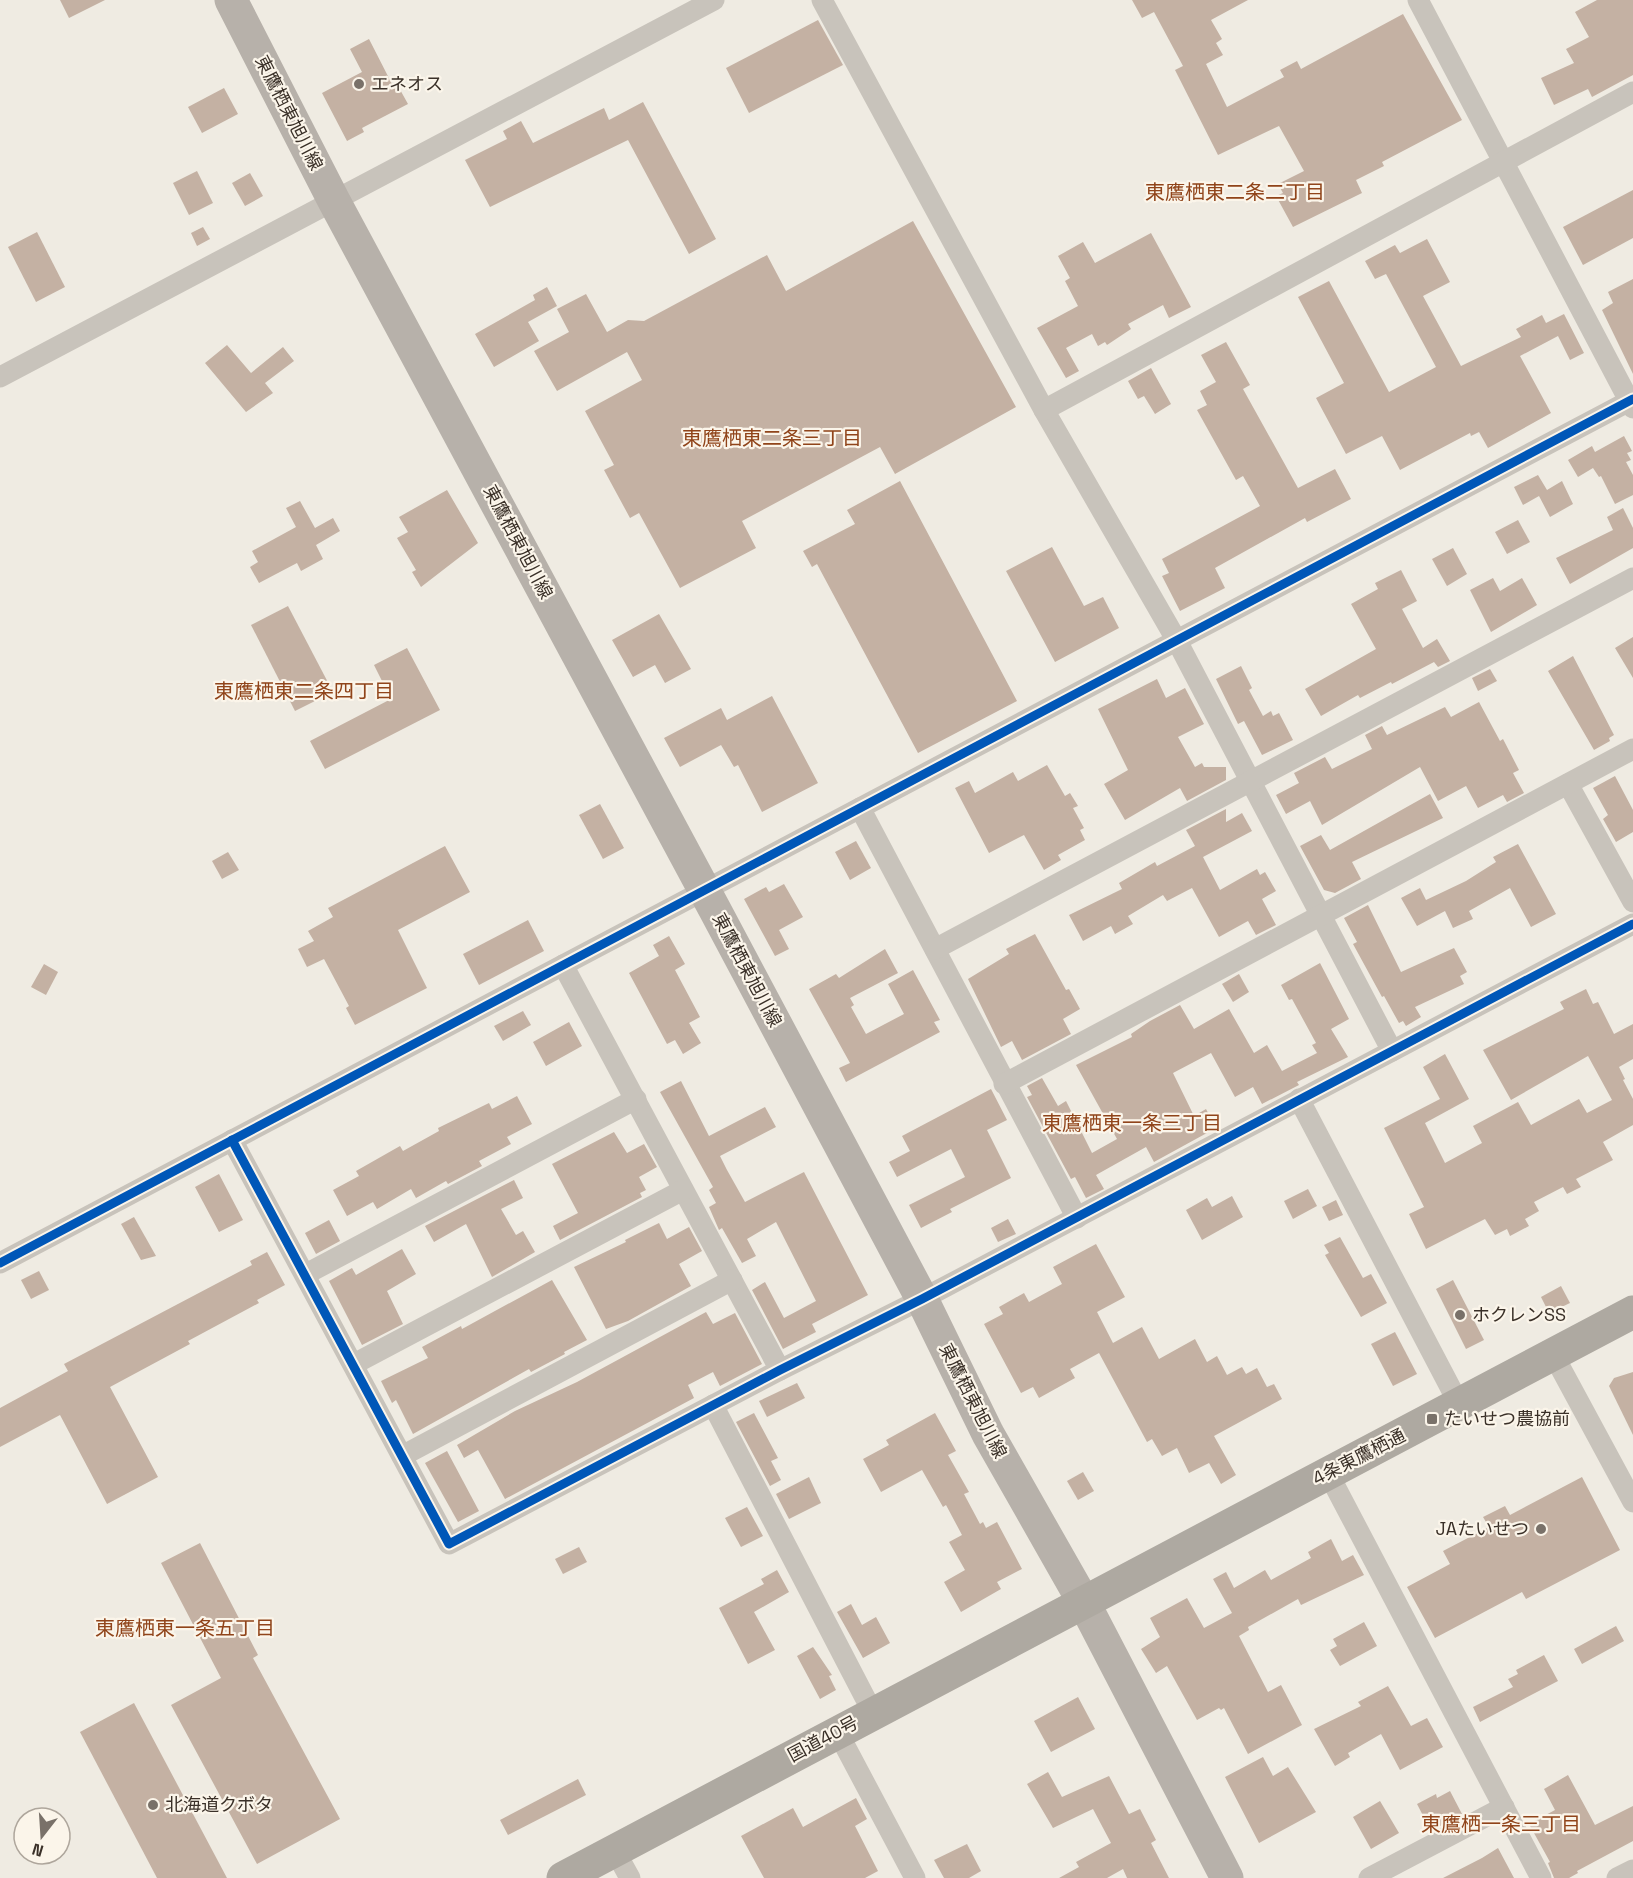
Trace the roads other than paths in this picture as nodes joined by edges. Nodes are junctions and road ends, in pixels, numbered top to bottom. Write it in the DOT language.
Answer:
graph roads {
  1 [pos="231,0"];
  2 [pos="714,0"];
  3 [pos="822,0"];
  4 [pos="1418,0"];
  5 [pos="1633,92"];
  6 [pos="1504,163"];
  7 [pos="334,201"];
  8 [pos="0,377"];
  9 [pos="1632,402"];
  10 [pos="1044,410"];
  11 [pos="1633,578"];
  12 [pos="1177,641"];
  13 [pos="1633,749"];
  14 [pos="1252,782"];
  15 [pos="1568,784"];
  16 [pos="860,808"];
  17 [pos="704,890"];
  18 [pos="1633,902"];
  19 [pos="1319,914"];
  20 [pos="1633,924"];
  21 [pos="935,950"];
  22 [pos="563,964"];
  23 [pos="1392,1051"];
  24 [pos="1004,1084"];
  25 [pos="636,1099"];
  26 [pos="1299,1099"];
  27 [pos="232,1140"];
  28 [pos="683,1190"];
  29 [pos="1077,1218"];
  30 [pos="0,1263"];
  31 [pos="306,1274"];
  32 [pos="732,1280"];
  33 [pos="922,1299"];
  34 [pos="1633,1312"];
  35 [pos="1553,1354"];
  36 [pos="354,1364"];
  37 [pos="780,1370"];
  38 [pos="1459,1404"];
  39 [pos="713,1405"];
  40 [pos="402,1456"];
  41 [pos="1328,1473"];
  42 [pos="1633,1502"];
  43 [pos="1083,1601"];
  44 [pos="873,1713"];
  45 [pos="837,1731"];
  46 [pos="1504,1807"];
  47 [pos="622,1864"];
  48 [pos="1633,1870"];
  49 [pos="563,1878"];
  50 [pos="915,1878"];
  51 [pos="1227,1878"];
  52 [pos="1369,1878"];
  53 [pos="1541,1878"];
  54 [pos="1617,1878"];
  1 -- 7 [label="main road, 東鷹栖東旭川線"];
  2 -- 7 [label="street"];
  3 -- 10 [label="street"];
  4 -- 6 [label="street"];
  5 -- 6 [label="street"];
  6 -- 9 [label="street"];
  6 -- 10 [label="street"];
  7 -- 8 [label="street"];
  7 -- 17 [label="main road, 東鷹栖東旭川線"];
  9 -- 12 [label="street"];
  10 -- 12 [label="street"];
  11 -- 14 [label="street"];
  12 -- 14 [label="street"];
  12 -- 16 [label="street"];
  13 -- 15 [label="street"];
  14 -- 19 [label="street"];
  14 -- 21 [label="street"];
  15 -- 18 [label="street"];
  15 -- 19 [label="street"];
  16 -- 17 [label="street"];
  16 -- 21 [label="street"];
  17 -- 22 [label="street"];
  17 -- 33 [label="main road, 東鷹栖東旭川線"];
  19 -- 23 [label="street"];
  19 -- 24 [label="street"];
  20 -- 23 [label="street"];
  21 -- 24 [label="street"];
  22 -- 25 [label="street"];
  22 -- 27 [label="street"];
  23 -- 26 [label="street"];
  24 -- 29 [label="street"];
  25 -- 28 [label="street"];
  25 -- 31 [label="street"];
  26 -- 29 [label="street"];
  26 -- 38 [label="street"];
  27 -- 30 [label="street"];
  27 -- 31 [label="street"];
  28 -- 32 [label="street"];
  28 -- 36 [label="street"];
  29 -- 33 [label="street"];
  31 -- 36 [label="street"];
  32 -- 37 [label="street"];
  32 -- 40 [label="street"];
  33 -- 37 [label="street"];
  33 -- 43 [label="main road, 東鷹栖東旭川線"];
  34 -- 35 [label="highway, 4条東鷹栖通"];
  35 -- 38 [label="highway, 4条東鷹栖通"];
  35 -- 42 [label="street"];
  36 -- 40 [label="street"];
  37 -- 39 [label="street"];
  38 -- 41 [label="highway, 4条東鷹栖通"];
  39 -- 40 [label="street"];
  39 -- 44 [label="street"];
  41 -- 43 [label="highway, 4条東鷹栖通"];
  41 -- 46 [label="street"];
  43 -- 44 [label="highway, 国道40号"];
  43 -- 51 [label="main road, 東鷹栖東旭川線"];
  44 -- 45 [label="highway, 国道40号"];
  45 -- 47 [label="highway, 国道40号"];
  45 -- 50 [label="street"];
  46 -- 52 [label="street"];
  46 -- 53 [label="street"];
  47 -- 49 [label="highway, 国道40号"];
  48 -- 54 [label="street"];
}
